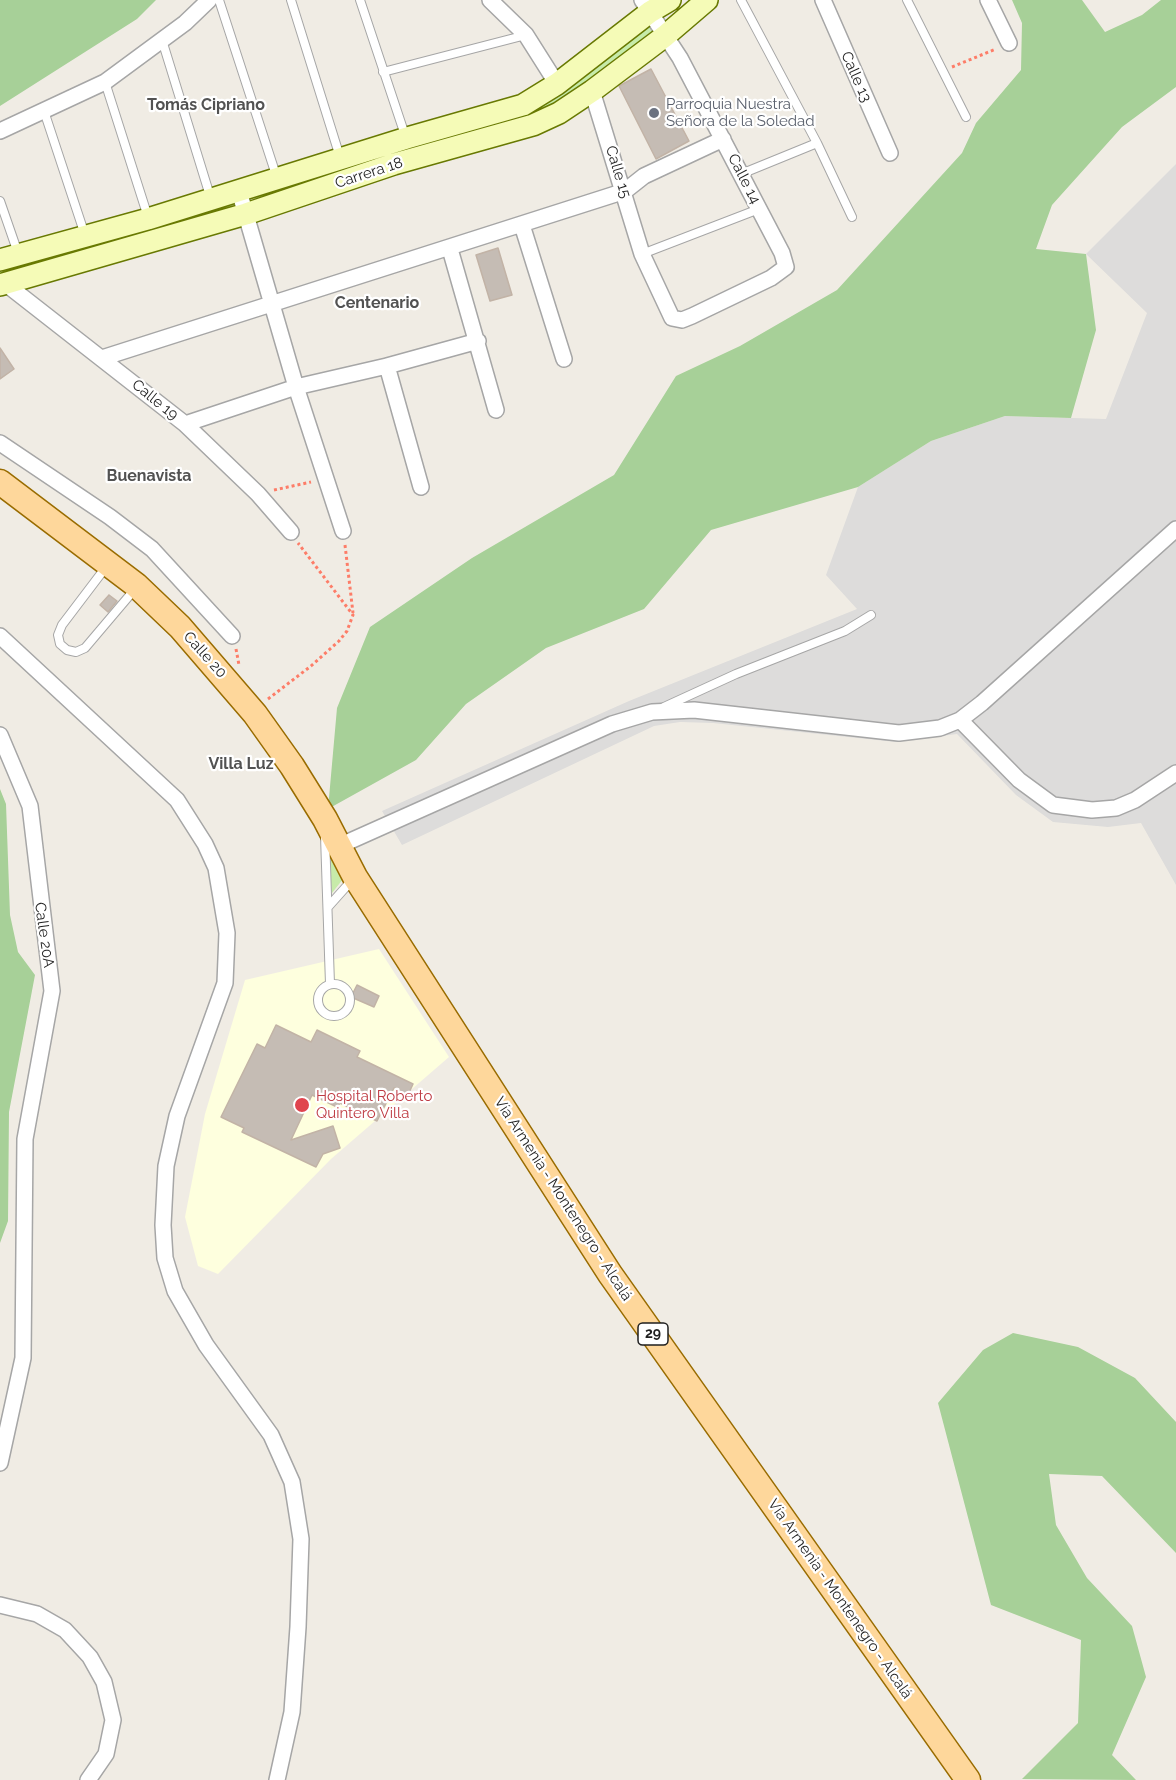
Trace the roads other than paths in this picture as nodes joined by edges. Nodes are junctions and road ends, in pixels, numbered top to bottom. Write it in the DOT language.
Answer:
graph roads {
  1 [pos="208,0"];
  2 [pos="219,0"];
  3 [pos="291,0"];
  4 [pos="490,0"];
  5 [pos="670,0"];
  6 [pos="707,0"];
  7 [pos="741,0"];
  8 [pos="823,0"];
  9 [pos="907,0"];
  10 [pos="988,0"];
  11 [pos="363,1"];
  12 [pos="646,6"];
  13 [pos="526,35"];
  14 [pos="665,36"];
  15 [pos="162,40"];
  16 [pos="1009,44"];
  17 [pos="383,72"];
  18 [pos="105,82"];
  19 [pos="557,84"];
  20 [pos="592,91"];
  21 [pos="44,111"];
  22 [pos="966,117"];
  23 [pos="0,131"];
  24 [pos="407,138"];
  25 [pos="723,139"];
  26 [pos="817,143"];
  27 [pos="890,153"];
  28 [pos="340,159"];
  29 [pos="741,174"];
  30 [pos="278,178"];
  31 [pos="239,190"];
  32 [pos="625,191"];
  33 [pos="211,199"];
  34 [pos="0,201"];
  35 [pos="759,209"];
  36 [pos="246,214"];
  37 [pos="852,217"];
  38 [pos="148,219"];
  39 [pos="522,225"];
  40 [pos="86,236"];
  41 [pos="450,249"];
  42 [pos="642,254"];
  43 [pos="9,257"];
  44 [pos="786,267"];
  45 [pos="3,285"];
  46 [pos="272,302"];
  47 [pos="478,341"];
  48 [pos="102,358"];
  49 [pos="564,359"];
  50 [pos="387,366"];
  51 [pos="296,387"];
  52 [pos="496,410"];
  53 [pos="185,424"];
  54 [pos="0,443"];
  55 [pos="0,482"];
  56 [pos="421,487"];
  57 [pos="1176,530"];
  58 [pos="343,531"];
  59 [pos="291,532"];
  60 [pos="109,564"];
  61 [pos="137,587"];
  62 [pos="871,615"];
  63 [pos="0,636"];
  64 [pos="232,636"];
  65 [pos="652,712"];
  66 [pos="960,720"];
  67 [pos="0,735"];
  68 [pos="1176,773"];
  69 [pos="325,819"];
  70 [pos="339,846"];
  71 [pos="355,877"];
  72 [pos="328,907"];
  73 [pos="330,984"];
  74 [pos="0,1463"];
  75 [pos="0,1605"];
  76 [pos="88,1780"];
  77 [pos="277,1780"];
  78 [pos="968,1780"];
  1 -- 15 [label="street"];
  2 -- 30 [label="lane"];
  3 -- 28 [label="lane"];
  4 -- 13 [label="street"];
  5 -- 12 [label="main road, Carrera 18"];
  6 -- 14 [label="main road, Carrera 18"];
  7 -- 26 [label="lane"];
  8 -- 27 [label="street, Calle 13"];
  9 -- 22 [label="lane"];
  10 -- 16 [label="street"];
  11 -- 17 [label="lane"];
  12 -- 14 [label="street, Calle 14"];
  12 -- 19 [label="main road, Carrera 18"];
  13 -- 17 [label="lane"];
  13 -- 19 [label="street"];
  14 -- 20 [label="main road, Carrera 18"];
  14 -- 25 [label="street, Calle 14"];
  15 -- 18 [label="street"];
  15 -- 33 [label="lane"];
  17 -- 24 [label="lane"];
  18 -- 21 [label="street"];
  18 -- 38 [label="lane"];
  19 -- 24 [label="main road, Carrera 18"];
  20 -- 32 [label="street, Calle 15"];
  20 -- 36 [label="main road, Carrera 18"];
  21 -- 23 [label="street"];
  21 -- 40 [label="lane"];
  24 -- 28 [label="main road, Carrera 18"];
  25 -- 29 [label="street, Calle 14"];
  25 -- 32 [label="street"];
  26 -- 29 [label="lane"];
  26 -- 37 [label="lane"];
  28 -- 30 [label="main road, Carrera 18"];
  29 -- 35 [label="street, Calle 14"];
  30 -- 31 [label="main road, Carrera 18"];
  31 -- 33 [label="main road, Carrera 18"];
  31 -- 36 [label="street"];
  32 -- 39 [label="street"];
  32 -- 42 [label="street, Calle 15"];
  33 -- 38 [label="main road, Carrera 18"];
  34 -- 43 [label="lane"];
  35 -- 42 [label="lane"];
  35 -- 44 [label="street, Calle 14"];
  36 -- 45 [label="main road, Carrera 18"];
  36 -- 46 [label="street"];
  38 -- 40 [label="main road, Carrera 18"];
  39 -- 41 [label="street"];
  39 -- 49 [label="street"];
  40 -- 43 [label="main road, Carrera 18"];
  41 -- 46 [label="street"];
  41 -- 47 [label="street"];
  42 -- 44 [label="street, Calle 15"];
  45 -- 48 [label="street, Calle 19"];
  46 -- 48 [label="street"];
  46 -- 51 [label="street"];
  47 -- 50 [label="street"];
  47 -- 52 [label="street"];
  48 -- 53 [label="street, Calle 19"];
  50 -- 51 [label="street"];
  50 -- 56 [label="street"];
  51 -- 53 [label="street"];
  51 -- 58 [label="street"];
  53 -- 59 [label="street, Calle 19"];
  54 -- 64 [label="street"];
  55 -- 60 [label="main road, Calle 20"];
  57 -- 66 [label="street"];
  60 -- 61 [label="main road, Calle 20"];
  60 -- 61 [label="lane"];
  61 -- 69 [label="main road, Calle 20"];
  62 -- 65 [label="lane"];
  63 -- 77 [label="street"];
  65 -- 66 [label="street"];
  65 -- 70 [label="street"];
  66 -- 68 [label="street"];
  67 -- 74 [label="street, Calle 20A"];
  69 -- 70 [label="main road, Calle 20"];
  69 -- 72 [label="lane"];
  70 -- 71 [label="main road, Calle 20"];
  71 -- 72 [label="lane"];
  71 -- 78 [label="main road, Vía Armenia - Montenegro - Alcalá / 29"];
  72 -- 73 [label="lane"];
  73 -- 73 [label="lane"];
  75 -- 76 [label="street"];
}
